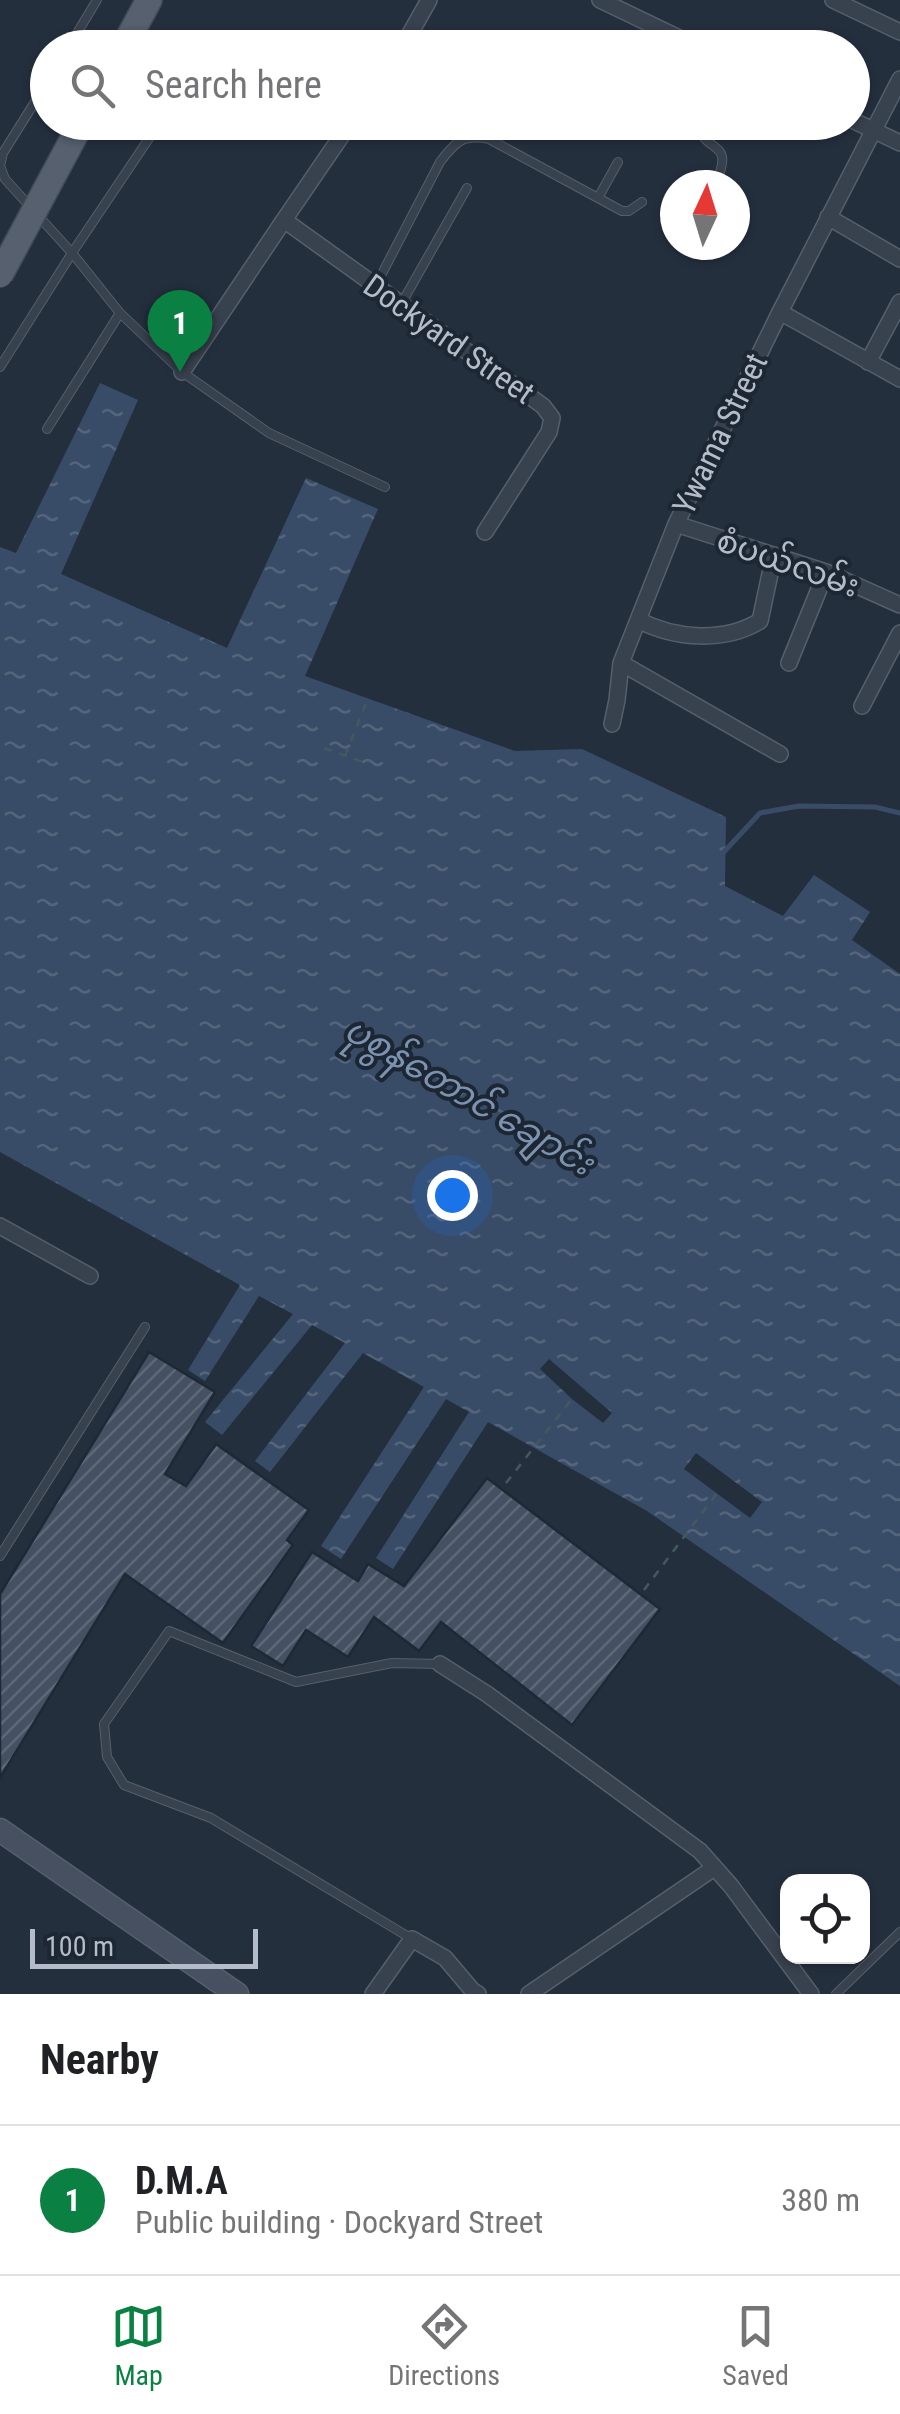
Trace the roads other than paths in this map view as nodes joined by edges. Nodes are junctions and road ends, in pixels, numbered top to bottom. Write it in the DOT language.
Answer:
graph roads {
  1 [pos="97,0"];
  2 [pos="149,0"];
  3 [pos="429,0"];
  4 [pos="600,0"];
  5 [pos="832,0"];
  6 [pos="79,30"];
  7 [pos="133,30"];
  8 [pos="412,30"];
  9 [pos="662,30"];
  10 [pos="900,32"];
  11 [pos="900,79"];
  12 [pos="30,109"];
  13 [pos="870,129"];
  14 [pos="873,130"];
  15 [pos="870,136"];
  16 [pos="72,140"];
  17 [pos="148,140"];
  18 [pos="339,140"];
  19 [pos="461,140"];
  20 [pos="491,140"];
  21 [pos="708,140"];
  22 [pos="868,140"];
  23 [pos="900,143"];
  24 [pos="618,162"];
  25 [pos="722,170"];
  26 [pos="466,188"];
  27 [pos="598,198"];
  28 [pos="642,202"];
  29 [pos="828,217"];
  30 [pos="284,220"];
  31 [pos="72,253"];
  32 [pos="900,259"];
  33 [pos="0,275"];
  34 [pos="375,288"];
  35 [pos="900,302"];
  36 [pos="400,306"];
  37 [pos="780,312"];
  38 [pos="120,313"];
  39 [pos="868,362"];
  40 [pos="0,367"];
  41 [pos="182,372"];
  42 [pos="900,379"];
  43 [pos="47,428"];
  44 [pos="385,487"];
  45 [pos="676,524"];
  46 [pos="485,532"];
  47 [pos="774,556"];
  48 [pos="826,572"];
  49 [pos="900,604"];
  50 [pos="638,620"];
  51 [pos="900,633"];
  52 [pos="620,663"];
  53 [pos="789,663"];
  54 [pos="862,706"];
  55 [pos="612,724"];
  56 [pos="780,754"];
  57 [pos="0,1226"];
  58 [pos="90,1276"];
  59 [pos="145,1327"];
  60 [pos="0,1556"];
  61 [pos="440,1664"];
  62 [pos="0,1830"];
  63 [pos="714,1868"];
  64 [pos="900,1932"];
  65 [pos="412,1939"];
  66 [pos="236,1994"];
  67 [pos="373,1994"];
  68 [pos="478,1994"];
  69 [pos="530,1994"];
  70 [pos="811,1994"];
  71 [pos="836,1994"];
  1 -- 6 [label="lane"];
  2 -- 7 [label="main road"];
  3 -- 8 [label="street"];
  4 -- 9 [label="street"];
  5 -- 10 [label="street"];
  11 -- 14 [label="street, Ywama Street"];
  12 -- 31 [label="lane"];
  13 -- 14 [label="street"];
  14 -- 15 [label="street, Ywama Street"];
  14 -- 23 [label="street"];
  16 -- 33 [label="main road, bridge"];
  17 -- 31 [label="lane"];
  18 -- 30 [label="street"];
  19 -- 34 [label="lane"];
  20 -- 27 [label="lane"];
  21 -- 25 [label="lane"];
  22 -- 29 [label="street, Ywama Street"];
  24 -- 27 [label="lane"];
  26 -- 36 [label="lane"];
  27 -- 28 [label="lane"];
  29 -- 32 [label="street"];
  29 -- 37 [label="street, Ywama Street"];
  30 -- 34 [label="street, Dockyard Street"];
  30 -- 41 [label="street"];
  31 -- 38 [label="lane"];
  31 -- 40 [label="lane"];
  34 -- 36 [label="street, Dockyard Street"];
  35 -- 39 [label="street"];
  36 -- 46 [label="street, Dockyard Street"];
  37 -- 39 [label="street"];
  37 -- 45 [label="street, Ywama Street"];
  38 -- 41 [label="lane"];
  38 -- 43 [label="lane"];
  39 -- 42 [label="street"];
  41 -- 44 [label="lane"];
  45 -- 47 [label="street, စံပယ်လမ်း"];
  45 -- 50 [label="street, Ywama Street"];
  47 -- 48 [label="street, စံပယ်လမ်း"];
  47 -- 50 [label="street"];
  48 -- 49 [label="street, စံပယ်လမ်း"];
  48 -- 53 [label="street"];
  50 -- 52 [label="street, Ywama Street"];
  51 -- 54 [label="street"];
  52 -- 55 [label="street, Ywama Street"];
  52 -- 56 [label="street"];
  57 -- 58 [label="street"];
  59 -- 60 [label="lane"];
  61 -- 63 [label="street"];
  61 -- 65 [label="lane"];
  62 -- 66 [label="street"];
  63 -- 69 [label="street"];
  63 -- 70 [label="street"];
  64 -- 71 [label="lane"];
  65 -- 67 [label="street"];
  65 -- 68 [label="street"];
}
